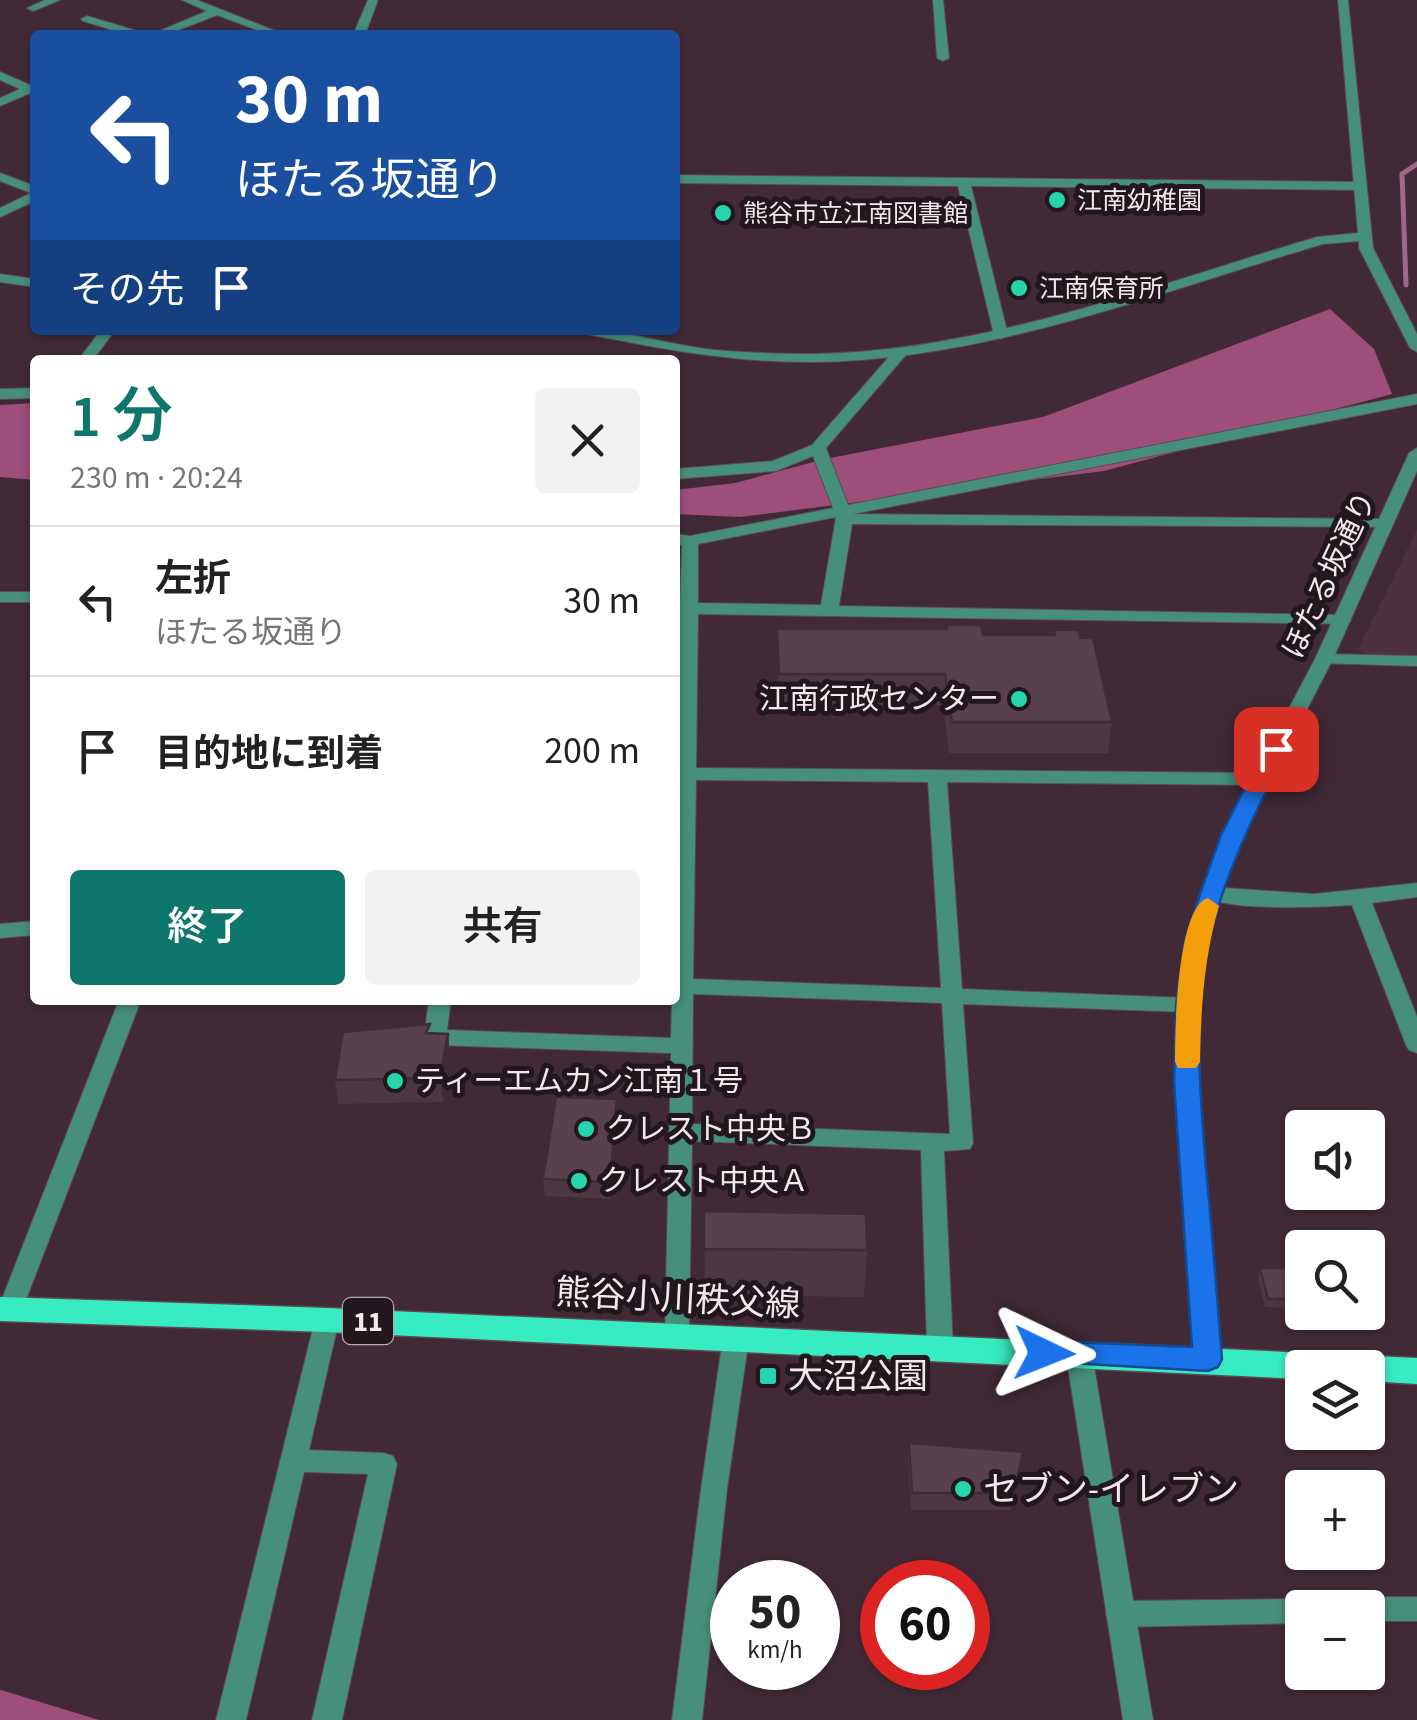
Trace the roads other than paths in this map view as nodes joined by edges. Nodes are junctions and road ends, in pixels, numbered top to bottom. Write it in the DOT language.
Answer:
graph roads {
  1 [pos="54,0"];
  2 [pos="187,0"];
  3 [pos="373,0"];
  4 [pos="938,0"];
  5 [pos="1343,0"];
  6 [pos="34,8"];
  7 [pos="215,12"];
  8 [pos="87,19"];
  9 [pos="123,30"];
  10 [pos="169,30"];
  11 [pos="266,30"];
  12 [pos="362,30"];
  13 [pos="943,58"];
  14 [pos="0,76"];
  15 [pos="30,87"];
  16 [pos="30,89"];
  17 [pos="0,102"];
  18 [pos="0,177"];
  19 [pos="680,179"];
  20 [pos="963,180"];
  21 [pos="1358,186"];
  22 [pos="30,191"];
  23 [pos="30,196"];
  24 [pos="0,214"];
  25 [pos="1364,236"];
  26 [pos="0,278"];
  27 [pos="30,281"];
  28 [pos="104,335"];
  29 [pos="613,335"];
  30 [pos="1001,336"];
  31 [pos="1417,348"];
  32 [pos="900,353"];
  33 [pos="89,355"];
  34 [pos="30,393"];
  35 [pos="0,394"];
  36 [pos="1417,398"];
  37 [pos="818,448"];
  38 [pos="1417,453"];
  39 [pos="680,474"];
  40 [pos="842,515"];
  41 [pos="1384,524"];
  42 [pos="682,540"];
  43 [pos="0,597"];
  44 [pos="30,597"];
  45 [pos="681,608"];
  46 [pos="830,610"];
  47 [pos="1342,620"];
  48 [pos="1324,659"];
  49 [pos="1417,661"];
  50 [pos="680,683"];
  51 [pos="680,774"];
  52 [pos="937,776"];
  53 [pos="1260,779"];
  54 [pos="1417,890"];
  55 [pos="1212,894"];
  56 [pos="1360,899"];
  57 [pos="30,928"];
  58 [pos="0,931"];
  59 [pos="680,938"];
  60 [pos="682,986"];
  61 [pos="952,996"];
  62 [pos="128,1005"];
  63 [pos="439,1005"];
  64 [pos="1188,1005"];
  65 [pos="1417,1044"];
  66 [pos="682,1046"];
  67 [pos="680,1132"];
  68 [pos="932,1142"];
  69 [pos="5,1309"];
  70 [pos="327,1320"];
  71 [pos="678,1335"];
  72 [pos="736,1338"];
  73 [pos="940,1348"];
  74 [pos="1079,1354"];
  75 [pos="1208,1359"];
  76 [pos="1285,1364"];
  77 [pos="1385,1369"];
  78 [pos="1417,1371"];
  79 [pos="296,1460"];
  80 [pos="1417,1608"];
  81 [pos="1385,1609"];
  82 [pos="1285,1611"];
  83 [pos="1120,1614"];
  84 [pos="231,1720"];
  85 [pos="327,1720"];
  86 [pos="687,1720"];
  87 [pos="1138,1720"];
  1 -- 6 [label="street"];
  2 -- 7 [label="street"];
  3 -- 12 [label="street"];
  4 -- 13 [label="street"];
  5 -- 21 [label="street"];
  7 -- 10 [label="street"];
  7 -- 11 [label="street"];
  8 -- 9 [label="street"];
  14 -- 15 [label="street"];
  16 -- 17 [label="street"];
  18 -- 22 [label="street"];
  19 -- 20 [label="street"];
  20 -- 21 [label="street"];
  20 -- 30 [label="street"];
  21 -- 25 [label="street"];
  23 -- 24 [label="street"];
  25 -- 30 [label="street"];
  25 -- 31 [label="street"];
  26 -- 27 [label="street"];
  28 -- 33 [label="street"];
  29 -- 32 [label="street"];
  30 -- 32 [label="street"];
  32 -- 37 [label="street"];
  34 -- 35 [label="street"];
  36 -- 40 [label="street"];
  37 -- 39 [label="street"];
  37 -- 40 [label="street"];
  38 -- 41 [label="street, ほたる坂通り"];
  40 -- 41 [label="street"];
  40 -- 42 [label="street"];
  40 -- 46 [label="street"];
  41 -- 47 [label="street, ほたる坂通り"];
  42 -- 45 [label="street"];
  43 -- 44 [label="street"];
  45 -- 46 [label="street"];
  45 -- 50 [label="street"];
  46 -- 47 [label="street"];
  47 -- 48 [label="street, ほたる坂通り"];
  48 -- 49 [label="street"];
  48 -- 53 [label="street, ほたる坂通り"];
  50 -- 51 [label="street"];
  51 -- 52 [label="street"];
  52 -- 53 [label="street"];
  52 -- 61 [label="street"];
  53 -- 55 [label="street, ほたる坂通り"];
  54 -- 56 [label="street"];
  55 -- 56 [label="street"];
  55 -- 64 [label="street, ほたる坂通り"];
  56 -- 65 [label="street"];
  57 -- 58 [label="street"];
  59 -- 60 [label="street"];
  60 -- 61 [label="street"];
  60 -- 66 [label="street"];
  61 -- 64 [label="street"];
  61 -- 68 [label="street"];
  62 -- 69 [label="street"];
  63 -- 66 [label="street"];
  64 -- 75 [label="street, ほたる坂通り"];
  66 -- 67 [label="street"];
  67 -- 68 [label="street"];
  67 -- 71 [label="street"];
  68 -- 73 [label="street"];
  69 -- 70 [label="main road, 熊谷小川秩父線 / 11"];
  70 -- 71 [label="main road, 熊谷小川秩父線 / 11"];
  70 -- 79 [label="street"];
  71 -- 72 [label="main road, 熊谷小川秩父線 / 11"];
  72 -- 73 [label="main road, 熊谷小川秩父線 / 11"];
  72 -- 86 [label="street"];
  73 -- 74 [label="main road, 熊谷小川秩父線 / 11"];
  74 -- 75 [label="main road, 熊谷小川秩父線 / 11"];
  74 -- 83 [label="street"];
  75 -- 76 [label="main road, 熊谷小川秩父線 / 11"];
  77 -- 78 [label="main road"];
  79 -- 84 [label="street"];
  79 -- 85 [label="street"];
  80 -- 81 [label="street"];
  82 -- 83 [label="street"];
  83 -- 87 [label="street"];
}
